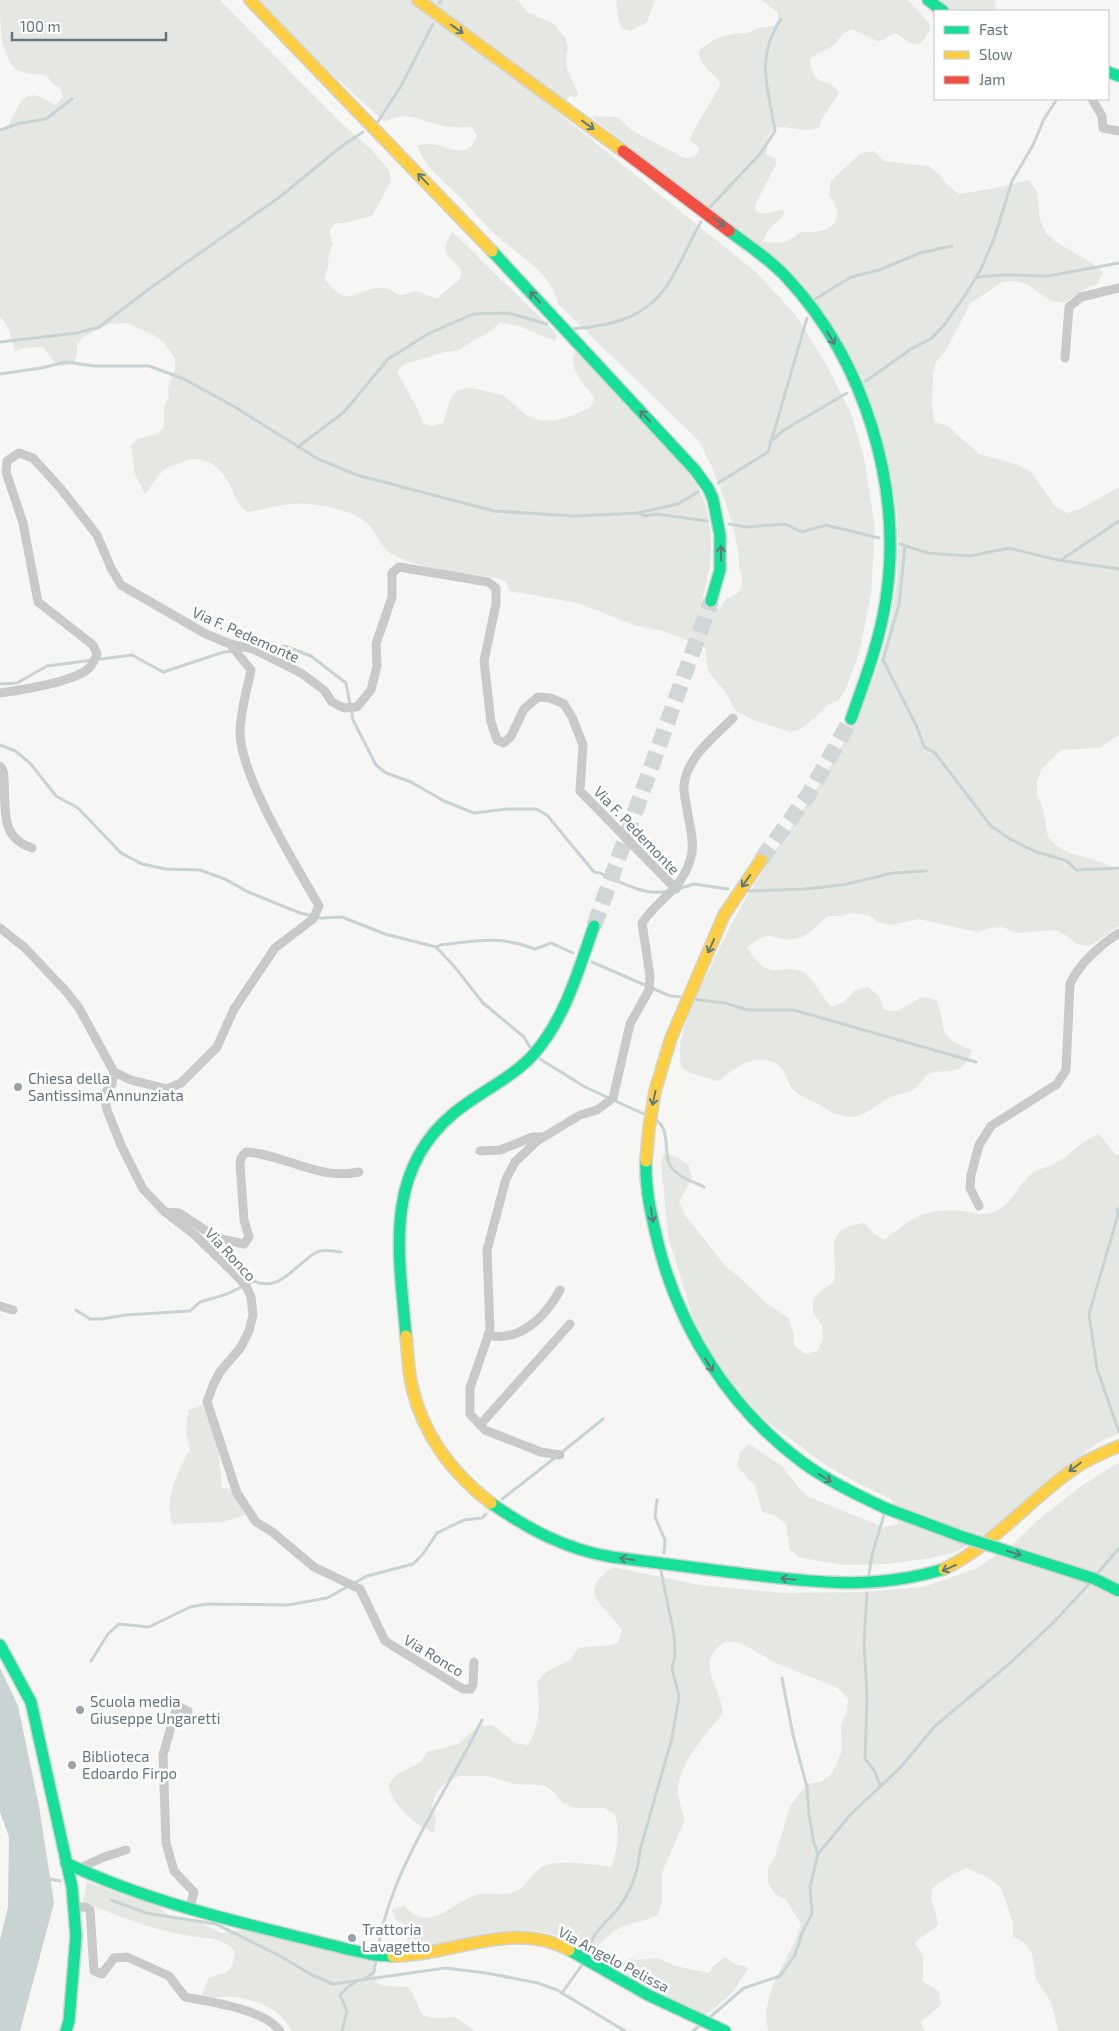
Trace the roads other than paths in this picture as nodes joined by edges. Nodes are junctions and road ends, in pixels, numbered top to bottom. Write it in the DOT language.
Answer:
graph roads {
  1 [pos="250,0"];
  2 [pos="418,0"];
  3 [pos="928,0"];
  4 [pos="942,10"];
  5 [pos="1093,100"];
  6 [pos="1119,131"];
  7 [pos="1119,288"];
  8 [pos="1065,358"];
  9 [pos="711,601"];
  10 [pos="230,644"];
  11 [pos="0,693"];
  12 [pos="733,718"];
  13 [pos="851,719"];
  14 [pos="0,766"];
  15 [pos="32,848"];
  16 [pos="761,860"];
  17 [pos="676,889"];
  18 [pos="594,926"];
  19 [pos="0,928"];
  20 [pos="1119,933"];
  21 [pos="114,1072"];
  22 [pos="544,1137"];
  23 [pos="480,1152"];
  24 [pos="359,1172"];
  25 [pos="979,1206"];
  26 [pos="165,1212"];
  27 [pos="560,1290"];
  28 [pos="0,1306"];
  29 [pos="13,1310"];
  30 [pos="570,1324"];
  31 [pos="488,1335"];
  32 [pos="480,1425"];
  33 [pos="1119,1446"];
  34 [pos="560,1456"];
  35 [pos="1119,1591"];
  36 [pos="0,1645"];
  37 [pos="474,1662"];
  38 [pos="188,1711"];
  39 [pos="126,1850"];
  40 [pos="66,1863"];
  41 [pos="78,1869"];
  42 [pos="75,1907"];
  43 [pos="190,1907"];
  44 [pos="66,2031"];
  45 [pos="280,2031"];
  46 [pos="725,2031"];
  9 -- 1 [label="main road, one-way"];
  2 -- 13 [label="main road, one-way"];
  3 -- 4 [label="main road"];
  5 -- 6 [label="street"];
  7 -- 8 [label="street"];
  10 -- 11 [label="street, Via F. Pedemonte"];
  10 -- 17 [label="street, Via F. Pedemonte"];
  10 -- 21 [label="street"];
  12 -- 17 [label="street"];
  14 -- 15 [label="street"];
  16 -- 35 [label="main road, one-way, bridge"];
  17 -- 22 [label="street"];
  33 -- 18 [label="main road, one-way"];
  19 -- 21 [label="street"];
  20 -- 25 [label="street"];
  21 -- 26 [label="street, Via Ronco"];
  22 -- 23 [label="street"];
  22 -- 31 [label="street"];
  24 -- 26 [label="street"];
  26 -- 37 [label="street, Via Ronco"];
  27 -- 31 [label="street"];
  28 -- 29 [label="street"];
  30 -- 32 [label="street"];
  31 -- 32 [label="street"];
  32 -- 34 [label="street"];
  36 -- 40 [label="main road"];
  38 -- 43 [label="street"];
  39 -- 41 [label="street"];
  40 -- 41 [label="main road, Via Angelo Pelissa"];
  40 -- 42 [label="main road"];
  41 -- 43 [label="main road, Via Angelo Pelissa"];
  42 -- 44 [label="main road"];
  42 -- 45 [label="street"];
  43 -- 46 [label="main road, Via Angelo Pelissa"];
}
